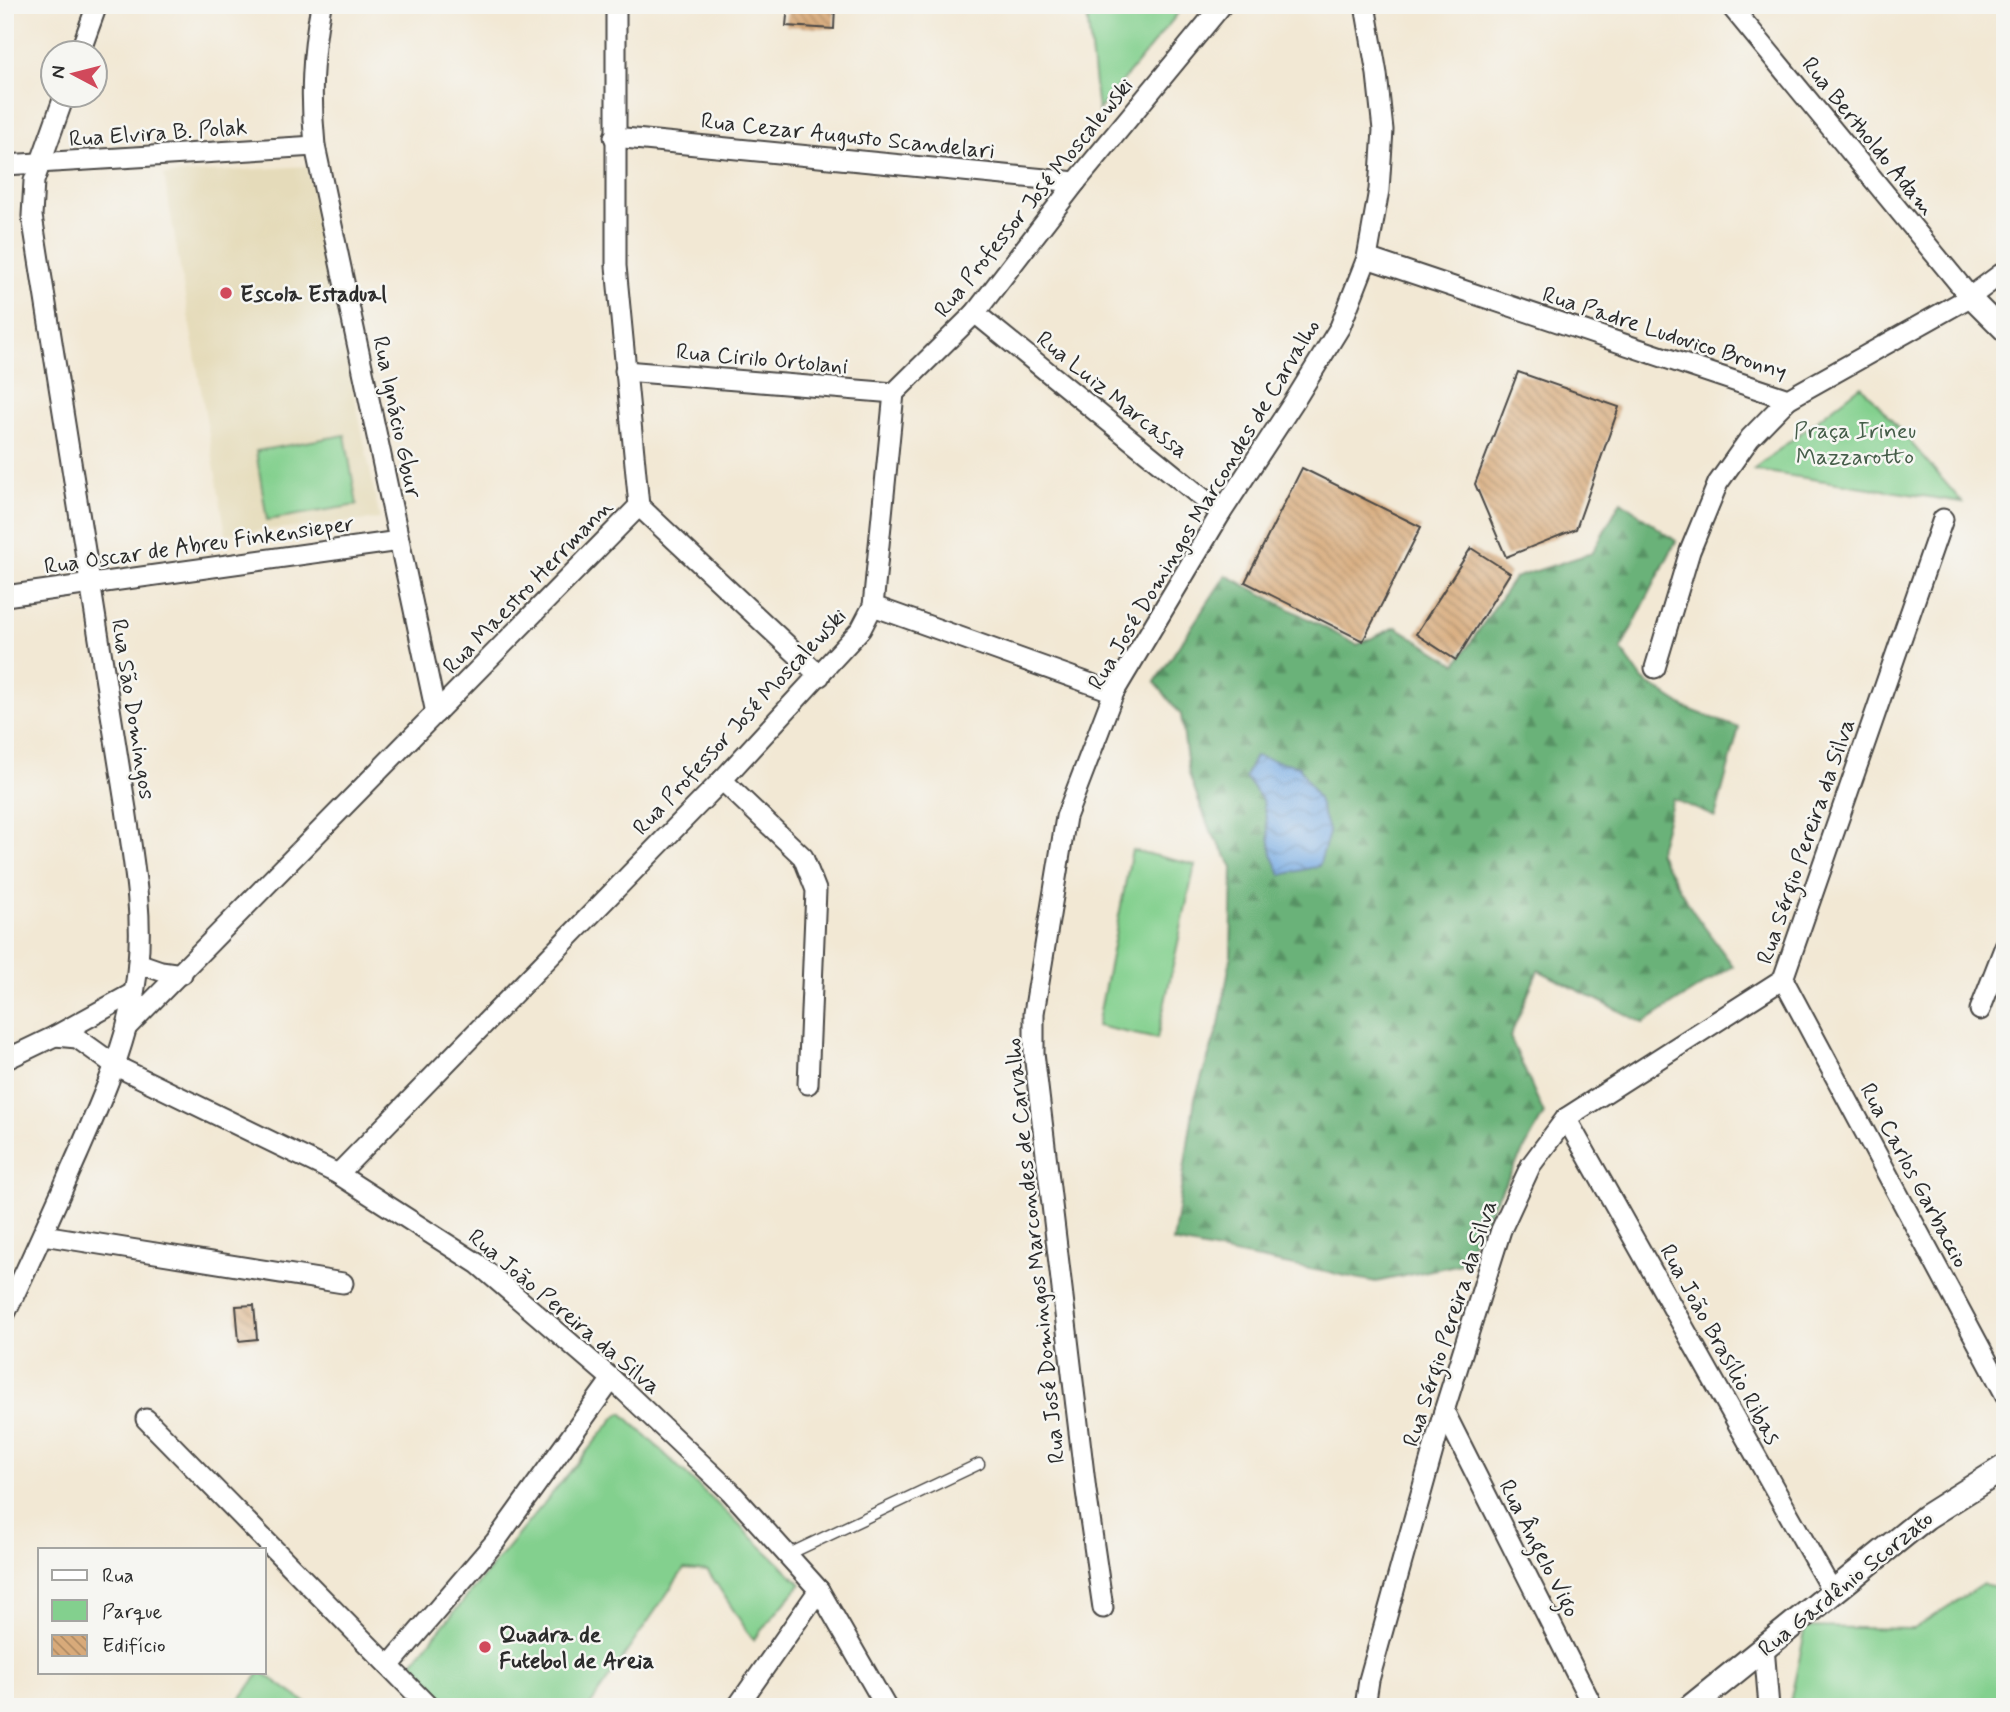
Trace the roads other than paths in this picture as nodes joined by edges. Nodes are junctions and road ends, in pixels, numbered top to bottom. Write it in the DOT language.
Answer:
graph roads {
  1 [pos="97,5"];
  2 [pos="321,5"];
  3 [pos="616,5"];
  4 [pos="1222,5"];
  5 [pos="1365,5"];
  6 [pos="1730,5"];
  7 [pos="85,38"];
  8 [pos="60,108"];
  9 [pos="614,137"];
  10 [pos="315,146"];
  11 [pos="5,164"];
  12 [pos="39,164"];
  13 [pos="1076,182"];
  14 [pos="1367,258"];
  15 [pos="2005,271"];
  16 [pos="1970,297"];
  17 [pos="975,313"];
  18 [pos="2005,332"];
  19 [pos="625,371"];
  20 [pos="894,393"];
  21 [pos="1788,399"];
  22 [pos="639,506"];
  23 [pos="1221,513"];
  24 [pos="1943,519"];
  25 [pos="399,541"];
  26 [pos="89,584"];
  27 [pos="5,596"];
  28 [pos="873,606"];
  29 [pos="1655,668"];
  30 [pos="820,676"];
  31 [pos="1114,692"];
  32 [pos="436,713"];
  33 [pos="722,780"];
  34 [pos="2005,946"];
  35 [pos="138,963"];
  36 [pos="182,974"];
  37 [pos="1783,979"];
  38 [pos="133,993"];
  39 [pos="1980,1010"];
  40 [pos="127,1027"];
  41 [pos="55,1036"];
  42 [pos="5,1060"];
  43 [pos="116,1066"];
  44 [pos="808,1084"];
  45 [pos="1566,1118"];
  46 [pos="338,1174"];
  47 [pos="43,1235"];
  48 [pos="343,1283"];
  49 [pos="5,1314"];
  50 [pos="612,1379"];
  51 [pos="2005,1394"];
  52 [pos="1444,1411"];
  53 [pos="146,1419"];
  54 [pos="979,1464"];
  55 [pos="2005,1467"];
  56 [pos="787,1555"];
  57 [pos="819,1590"];
  58 [pos="1833,1593"];
  59 [pos="1103,1608"];
  60 [pos="1764,1647"];
  61 [pos="388,1666"];
  62 [pos="429,1707"];
  63 [pos="737,1707"];
  64 [pos="886,1707"];
  65 [pos="1365,1707"];
  66 [pos="1593,1707"];
  67 [pos="1691,1707"];
  68 [pos="1769,1707"];
  1 -- 7 [label="street"];
  2 -- 10 [label="street, Rua Ignácio Gbur"];
  3 -- 9 [label="street, Rua Maestro Herrmann"];
  4 -- 13 [label="street, Rua Professor José Moscalewski"];
  5 -- 14 [label="street, Rua José Domingos Marcondes de Carvalho"];
  6 -- 16 [label="street, Rua Bertholdo Adam"];
  8 -- 12 [label="street, Rua São Domingos"];
  9 -- 13 [label="street, Rua Cezar Augusto Scandelari"];
  9 -- 19 [label="street, Rua Maestro Herrmann"];
  10 -- 12 [label="street, Rua Elvira B. Polak"];
  10 -- 25 [label="street, Rua Ignácio Gbur"];
  11 -- 12 [label="street, Rua Elvira B. Polak"];
  12 -- 26 [label="street, Rua São Domingos"];
  13 -- 17 [label="street, Rua Professor José Moscalewski"];
  14 -- 21 [label="street, Rua Padre Ludovico Bronny"];
  14 -- 23 [label="street, Rua José Domingos Marcondes de Carvalho"];
  15 -- 16 [label="street, Rua Padre Ludovico Bronny"];
  16 -- 18 [label="street, Rua Bertholdo Adam"];
  16 -- 21 [label="street, Rua Padre Ludovico Bronny"];
  17 -- 20 [label="street, Rua Professor José Moscalewski"];
  17 -- 23 [label="street, Rua Luiz Marcassa"];
  19 -- 20 [label="street, Rua Cirilo Ortolani"];
  19 -- 22 [label="street, Rua Maestro Herrmann"];
  20 -- 28 [label="street, Rua Professor José Moscalewski"];
  21 -- 29 [label="street"];
  22 -- 30 [label="street"];
  22 -- 32 [label="street, Rua Maestro Herrmann"];
  23 -- 31 [label="street, Rua José Domingos Marcondes de Carvalho"];
  24 -- 37 [label="street, Rua Sérgio Pereira da Silva"];
  25 -- 26 [label="street, Rua Oscar de Abreu Finkensieper"];
  25 -- 32 [label="street, Rua Ignácio Gbur"];
  26 -- 27 [label="street, Rua Oscar de Abreu Finkensieper"];
  26 -- 35 [label="street, Rua São Domingos"];
  28 -- 30 [label="street, Rua Professor José Moscalewski"];
  28 -- 31 [label="street"];
  30 -- 33 [label="street, Rua Professor José Moscalewski"];
  31 -- 59 [label="street, Rua José Domingos Marcondes de Carvalho"];
  32 -- 36 [label="street, Rua Maestro Herrmann"];
  33 -- 44 [label="street"];
  33 -- 46 [label="street, Rua Professor José Moscalewski"];
  34 -- 39 [label="street"];
  35 -- 36 [label="street"];
  35 -- 38 [label="street, Rua São Domingos"];
  36 -- 40 [label="street, Rua Maestro Herrmann"];
  37 -- 45 [label="street, Rua Sérgio Pereira da Silva"];
  37 -- 51 [label="street, Rua Carlos Garbaccio"];
  38 -- 40 [label="street, Rua São Domingos"];
  38 -- 41 [label="street"];
  40 -- 43 [label="street, Rua São Domingos"];
  41 -- 42 [label="street"];
  41 -- 43 [label="street, Rua João Pereira da Silva"];
  43 -- 46 [label="street, Rua João Pereira da Silva"];
  43 -- 47 [label="street, Rua São Domingos"];
  45 -- 52 [label="street, Rua Sérgio Pereira da Silva"];
  45 -- 58 [label="street, Rua João Brasílio Ribas"];
  46 -- 50 [label="street, Rua João Pereira da Silva"];
  47 -- 48 [label="street"];
  47 -- 49 [label="street, Rua São Domingos"];
  50 -- 56 [label="street, Rua João Pereira da Silva"];
  50 -- 61 [label="street"];
  52 -- 65 [label="street, Rua Sérgio Pereira da Silva"];
  52 -- 66 [label="street, Rua Ângelo Vigo"];
  53 -- 61 [label="street"];
  54 -- 56 [label="lane"];
  55 -- 58 [label="street, Rua Gardênio Scorzato"];
  56 -- 57 [label="street, Rua João Pereira da Silva"];
  57 -- 63 [label="street"];
  57 -- 64 [label="street, Rua João Pereira da Silva"];
  58 -- 60 [label="street, Rua Gardênio Scorzato"];
  60 -- 67 [label="street, Rua Gardênio Scorzato"];
  60 -- 68 [label="street"];
  61 -- 62 [label="street"];
}
